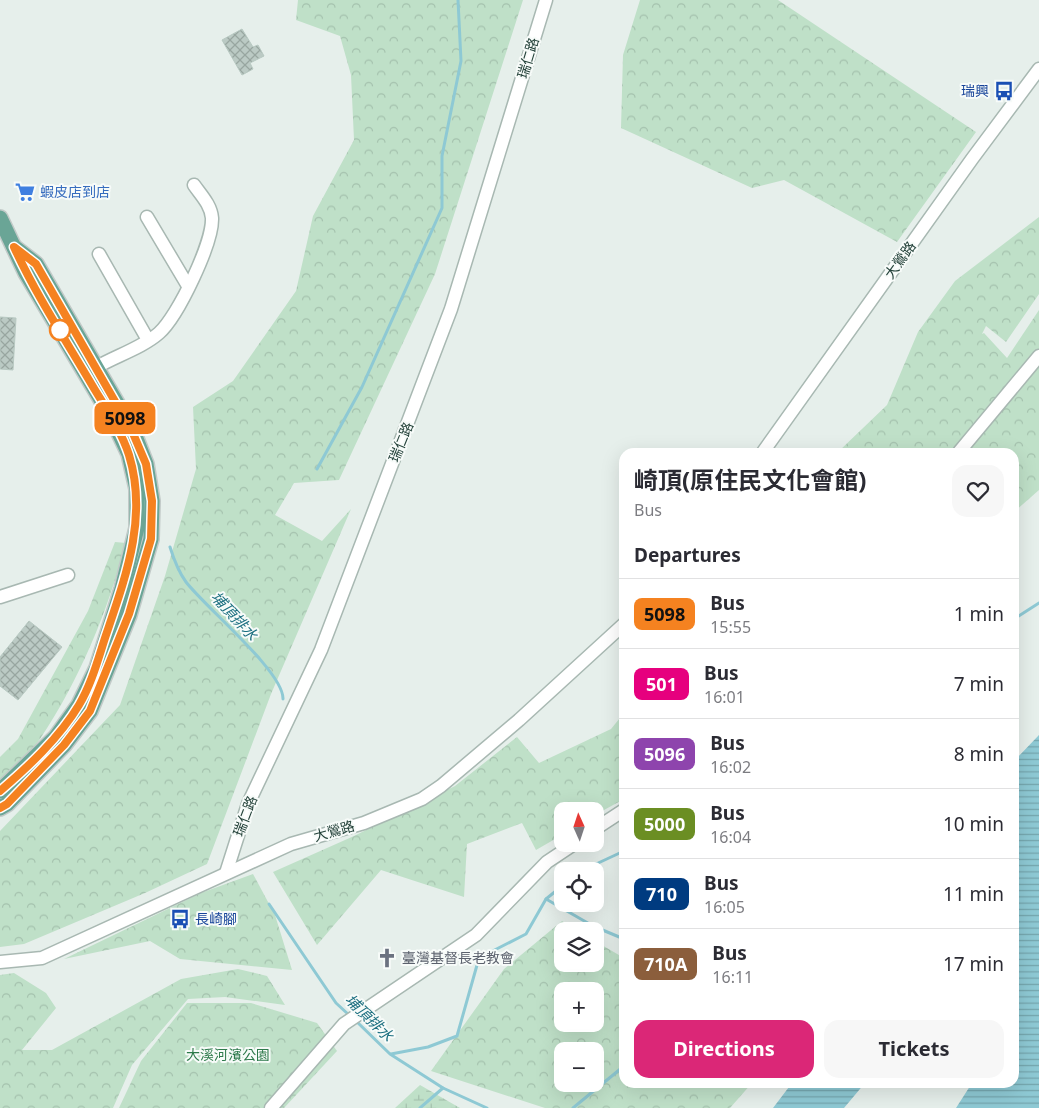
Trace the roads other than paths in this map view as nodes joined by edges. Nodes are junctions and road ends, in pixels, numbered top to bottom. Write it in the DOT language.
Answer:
graph roads {
  1 [pos="546,0"];
  2 [pos="1039,69"];
  3 [pos="194,185"];
  4 [pos="0,218"];
  5 [pos="147,218"];
  6 [pos="7,247"];
  7 [pos="100,254"];
  8 [pos="188,286"];
  9 [pos="148,340"];
  10 [pos="1039,356"];
  11 [pos="95,368"];
  12 [pos="766,448"];
  13 [pos="962,448"];
  14 [pos="68,575"];
  15 [pos="0,597"];
  16 [pos="619,629"];
  17 [pos="0,791"];
  18 [pos="0,808"];
  19 [pos="619,813"];
  20 [pos="604,824"];
  21 [pos="562,852"];
  22 [pos="226,874"];
  23 [pos="0,962"];
  24 [pos="271,1108"];
  1 -- 22 [label="street, 瑞仁路"];
  2 -- 12 [label="street, 大鶯路"];
  3 -- 8 [label="street"];
  4 -- 6 [label="main road"];
  5 -- 8 [label="street"];
  6 -- 11 [label="main road"];
  6 -- 17 [label="main road"];
  7 -- 9 [label="street"];
  8 -- 9 [label="street"];
  9 -- 11 [label="street"];
  10 -- 13 [label="street"];
  11 -- 18 [label="main road"];
  14 -- 15 [label="street"];
  16 -- 22 [label="street, 大鶯路"];
  19 -- 20 [label="street"];
  21 -- 24 [label="street"];
  22 -- 23 [label="street, 大鶯路"];
}
